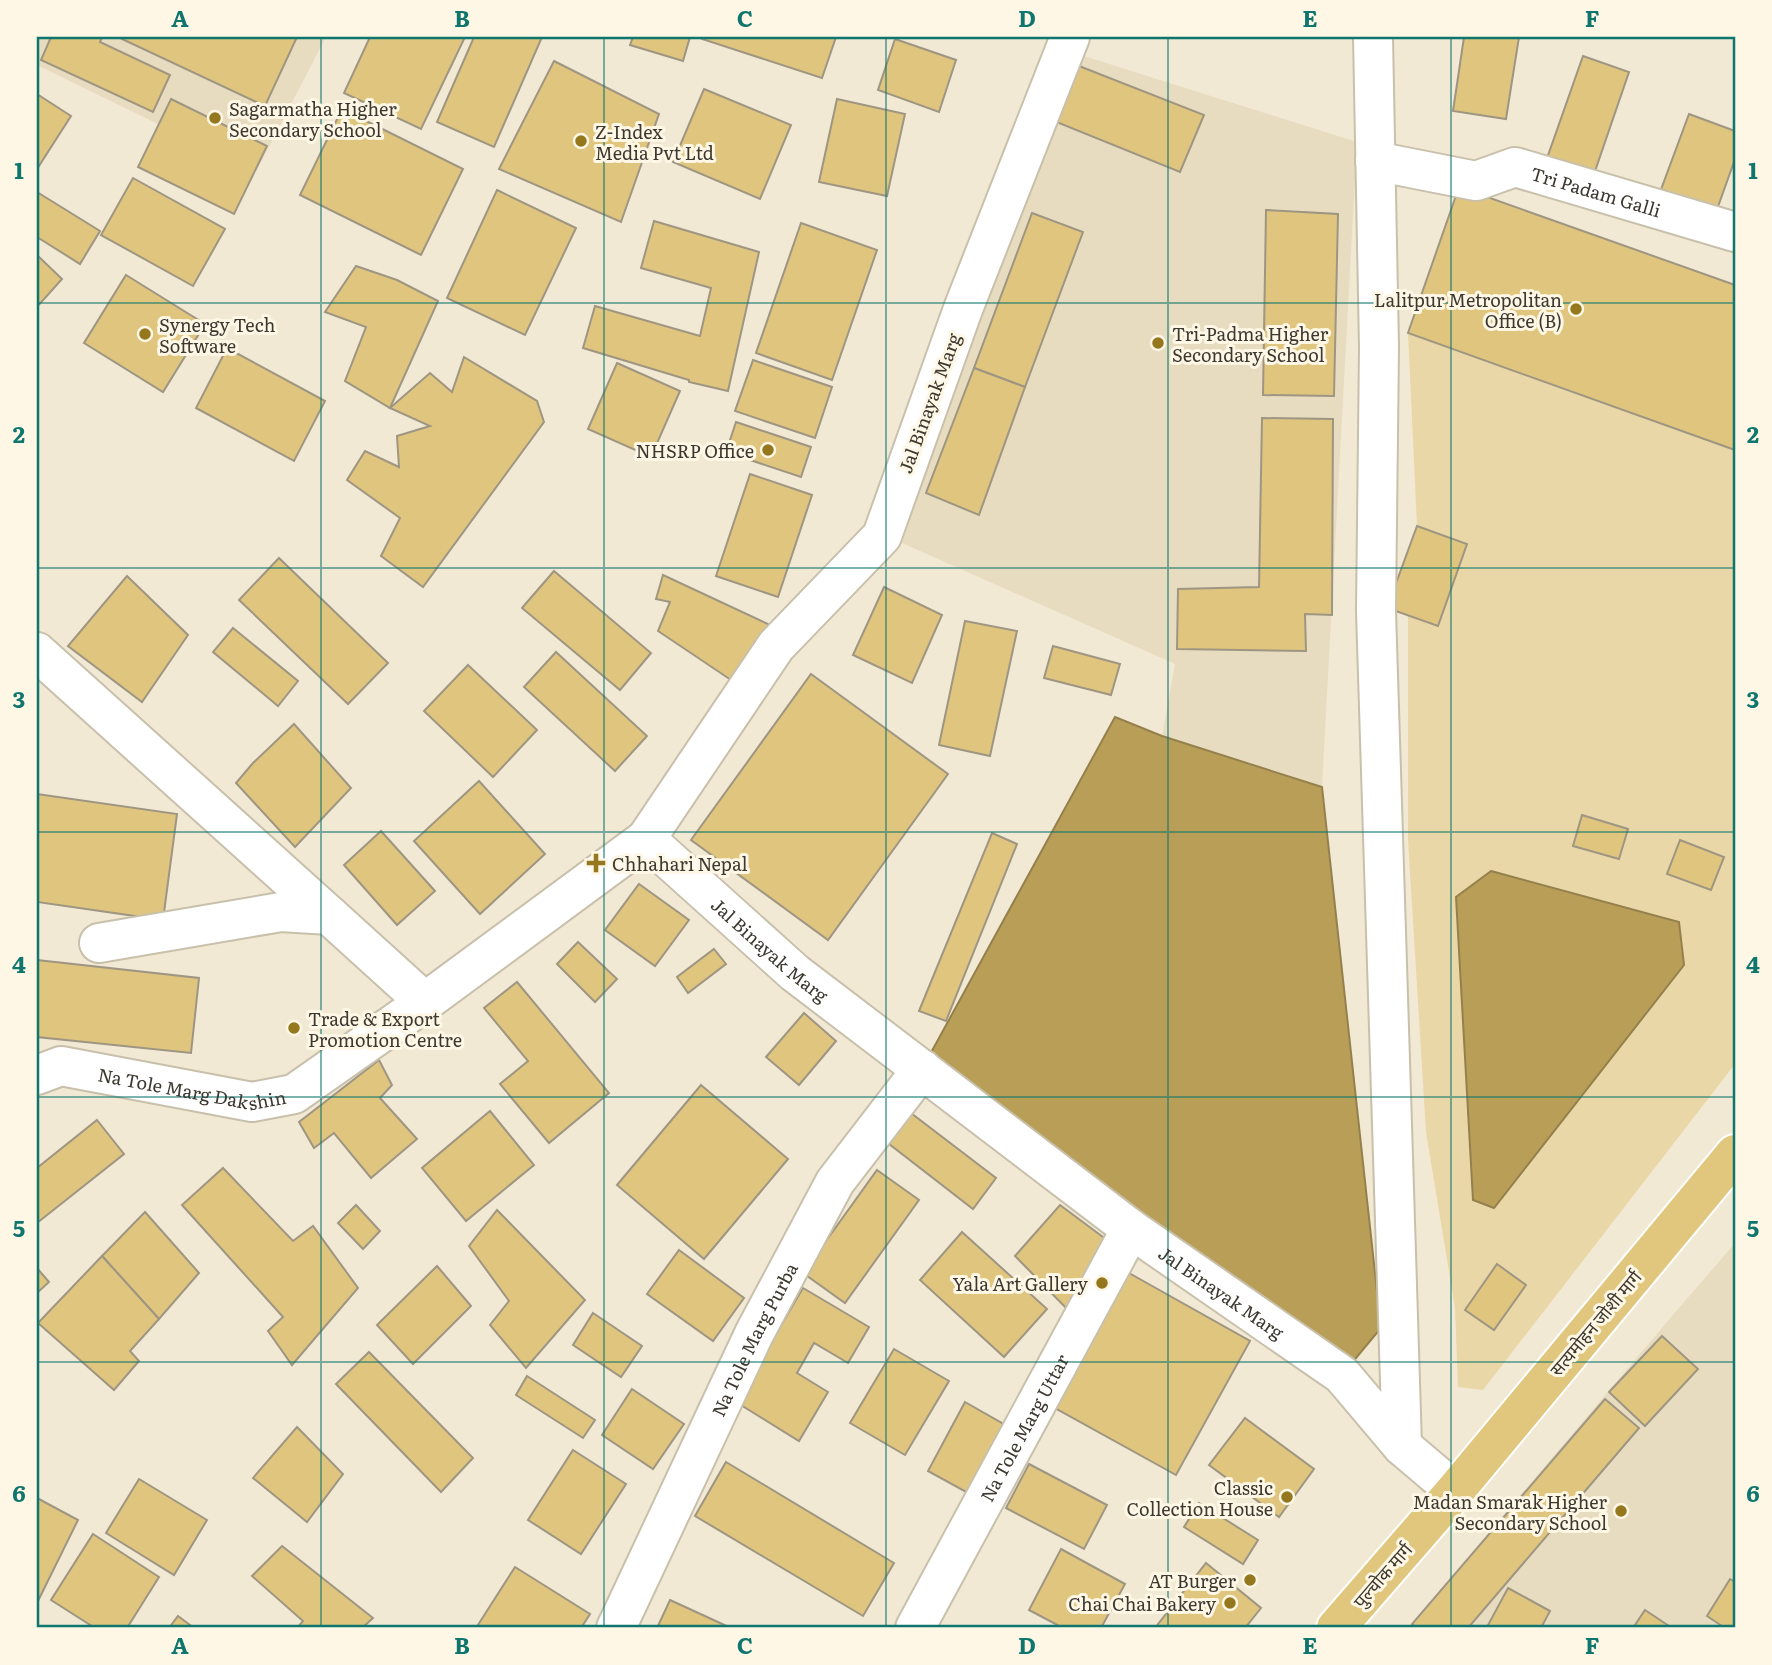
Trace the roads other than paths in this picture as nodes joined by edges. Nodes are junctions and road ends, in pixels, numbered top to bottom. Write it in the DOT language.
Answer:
graph roads {
  1 [pos="1373,37"];
  2 [pos="1067,38"];
  3 [pos="1375,162"];
  4 [pos="1735,232"];
  5 [pos="37,652"];
  6 [pos="646,839"];
  7 [pos="329,915"];
  8 [pos="99,943"];
  9 [pos="425,1002"];
  10 [pos="922,1069"];
  11 [pos="37,1075"];
  12 [pos="1735,1154"];
  13 [pos="1131,1229"];
  14 [pos="1402,1446"];
  15 [pos="1455,1491"];
  16 [pos="616,1628"];
  17 [pos="915,1628"];
  18 [pos="1336,1628"];
  1 -- 3 [label="street"];
  2 -- 6 [label="street, Jal Binayak Marg"];
  3 -- 4 [label="street, Tri Padam Galli"];
  3 -- 14 [label="street"];
  5 -- 7 [label="street"];
  6 -- 9 [label="street, Na Tole Marg Dakshin"];
  6 -- 10 [label="street, Jal Binayak Marg"];
  7 -- 8 [label="street"];
  7 -- 9 [label="street"];
  9 -- 11 [label="street, Na Tole Marg Dakshin"];
  10 -- 13 [label="street, Jal Binayak Marg"];
  10 -- 16 [label="street, Na Tole Marg Purba"];
  12 -- 15 [label="main road, सत्यमोहन जोशी मार्ग"];
  13 -- 14 [label="street, Jal Binayak Marg"];
  13 -- 17 [label="street, Na Tole Marg Uttar"];
  14 -- 15 [label="street, Jal Binayak Marg"];
  15 -- 18 [label="main road, पुल्चोक मार्ग"];
}
